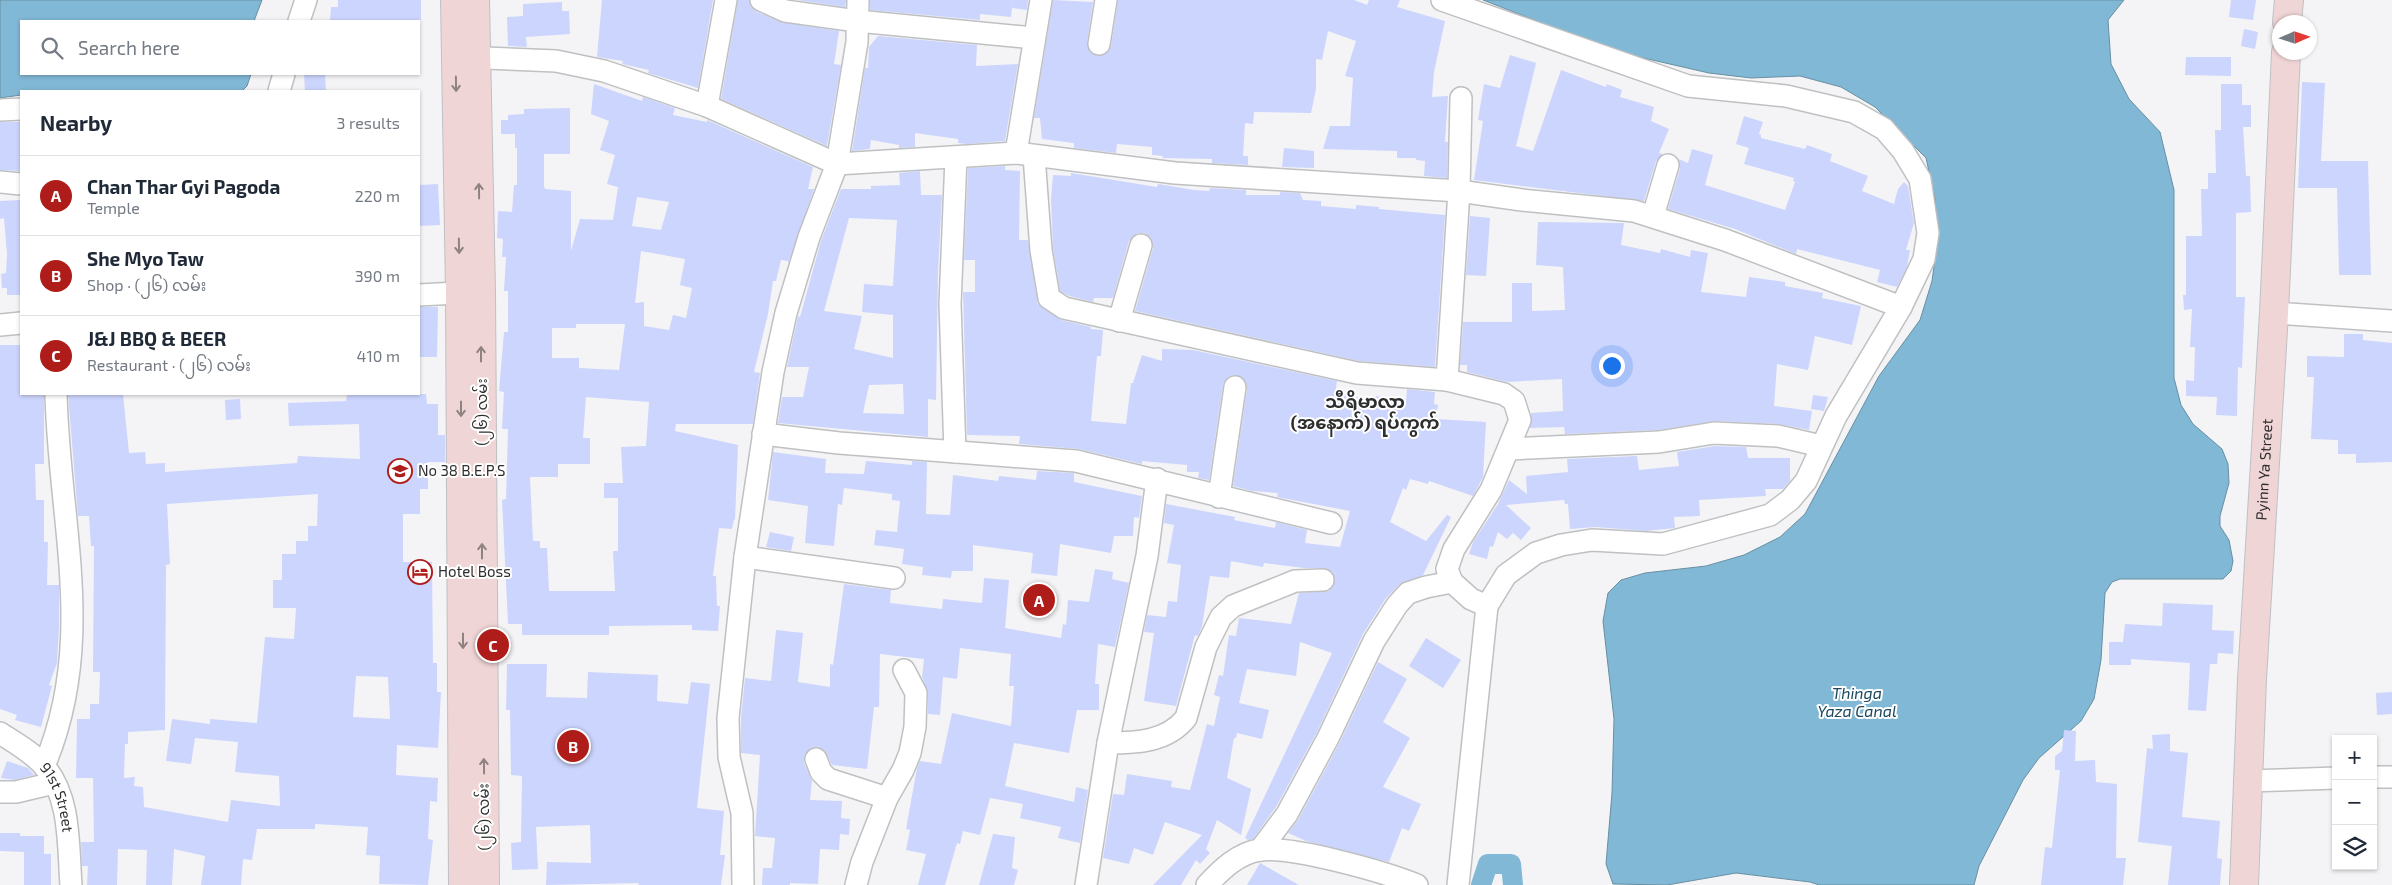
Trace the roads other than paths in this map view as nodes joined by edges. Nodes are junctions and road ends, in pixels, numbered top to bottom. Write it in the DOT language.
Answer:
graph roads {
  1 [pos="306,0"];
  2 [pos="455,0"];
  3 [pos="475,0"];
  4 [pos="726,0"];
  5 [pos="761,0"];
  6 [pos="858,0"];
  7 [pos="1040,0"];
  8 [pos="1106,0"];
  9 [pos="1442,0"];
  10 [pos="2289,0"];
  11 [pos="2288,15"];
  12 [pos="299,20"];
  13 [pos="857,21"];
  14 [pos="1034,38"];
  15 [pos="1099,44"];
  16 [pos="467,57"];
  17 [pos="2286,60"];
  18 [pos="284,75"];
  19 [pos="278,90"];
  20 [pos="1461,98"];
  21 [pos="707,106"];
  22 [pos="20,109"];
  23 [pos="0,110"];
  24 [pos="1025,154"];
  25 [pos="956,158"];
  26 [pos="836,164"];
  27 [pos="1668,165"];
  28 [pos="0,182"];
  29 [pos="20,184"];
  30 [pos="1459,191"];
  31 [pos="1653,216"];
  32 [pos="1141,245"];
  33 [pos="471,292"];
  34 [pos="420,295"];
  35 [pos="1901,307"];
  36 [pos="2274,313"];
  37 [pos="2392,320"];
  38 [pos="1119,321"];
  39 [pos="20,324"];
  40 [pos="0,325"];
  41 [pos="1447,380"];
  42 [pos="1235,387"];
  43 [pos="56,395"];
  44 [pos="763,434"];
  45 [pos="1821,446"];
  46 [pos="1509,449"];
  47 [pos="955,452"];
  48 [pos="1157,479"];
  49 [pos="1219,497"];
  50 [pos="1331,523"];
  51 [pos="746,557"];
  52 [pos="894,578"];
  53 [pos="1323,580"];
  54 [pos="1452,582"];
  55 [pos="472,599"];
  56 [pos="1487,606"];
  57 [pos="904,670"];
  58 [pos="0,733"];
  59 [pos="1108,743"];
  60 [pos="816,759"];
  61 [pos="49,774"];
  62 [pos="2377,777"];
  63 [pos="2392,777"];
  64 [pos="2332,778"];
  65 [pos="2248,781"];
  66 [pos="0,792"];
  67 [pos="887,798"];
  68 [pos="1260,850"];
  69 [pos="71,885"];
  70 [pos="463,885"];
  71 [pos="485,885"];
  72 [pos="743,885"];
  73 [pos="856,885"];
  74 [pos="1086,885"];
  75 [pos="1207,885"];
  76 [pos="1417,885"];
  77 [pos="1458,885"];
  78 [pos="2244,885"];
  1 -- 12 [label="street"];
  2 -- 16 [label="main road, (၂၆) လမ်း"];
  3 -- 16 [label="main road, (၂၆) လမ်း"];
  4 -- 21 [label="street"];
  5 -- 13 [label="street"];
  6 -- 13 [label="street"];
  7 -- 14 [label="street"];
  8 -- 15 [label="street"];
  9 -- 35 [label="street"];
  10 -- 11 [label="main road"];
  13 -- 14 [label="street"];
  13 -- 26 [label="street"];
  14 -- 24 [label="street"];
  16 -- 21 [label="street"];
  16 -- 33 [label="main road, (၂၆) လမ်း"];
  17 -- 36 [label="main road, Pyinn Ya Street"];
  18 -- 19 [label="street"];
  20 -- 30 [label="street"];
  21 -- 26 [label="street"];
  22 -- 23 [label="street"];
  24 -- 25 [label="street"];
  24 -- 30 [label="street"];
  24 -- 38 [label="street"];
  25 -- 26 [label="street"];
  25 -- 47 [label="street"];
  26 -- 44 [label="street"];
  27 -- 31 [label="street"];
  28 -- 29 [label="street"];
  30 -- 31 [label="street"];
  30 -- 41 [label="street"];
  31 -- 35 [label="street"];
  32 -- 38 [label="street"];
  33 -- 34 [label="street"];
  33 -- 55 [label="main road, (၂၆) လမ်း"];
  35 -- 45 [label="street"];
  36 -- 37 [label="street"];
  36 -- 65 [label="main road, Pyinn Ya Street"];
  38 -- 41 [label="street"];
  39 -- 40 [label="street"];
  41 -- 46 [label="street"];
  42 -- 49 [label="street"];
  43 -- 61 [label="street"];
  44 -- 47 [label="street"];
  44 -- 51 [label="street"];
  45 -- 46 [label="street"];
  45 -- 56 [label="street"];
  46 -- 54 [label="street"];
  47 -- 48 [label="street"];
  48 -- 49 [label="street"];
  48 -- 59 [label="street"];
  49 -- 50 [label="street"];
  51 -- 52 [label="street"];
  51 -- 72 [label="street"];
  53 -- 59 [label="street"];
  54 -- 56 [label="street"];
  54 -- 68 [label="street"];
  55 -- 70 [label="main road, (၂၆) လမ်း, one-way"];
  71 -- 55 [label="main road, (၂၆) လမ်း, one-way"];
  56 -- 77 [label="street"];
  57 -- 67 [label="street"];
  58 -- 61 [label="street, 91st Street"];
  59 -- 74 [label="street"];
  60 -- 67 [label="street"];
  61 -- 66 [label="street"];
  61 -- 69 [label="street, 91st Street"];
  62 -- 63 [label="street"];
  64 -- 65 [label="street"];
  65 -- 78 [label="main road, Pyinn Ya Street"];
  67 -- 73 [label="street"];
  68 -- 75 [label="street"];
  68 -- 76 [label="street"];
}
